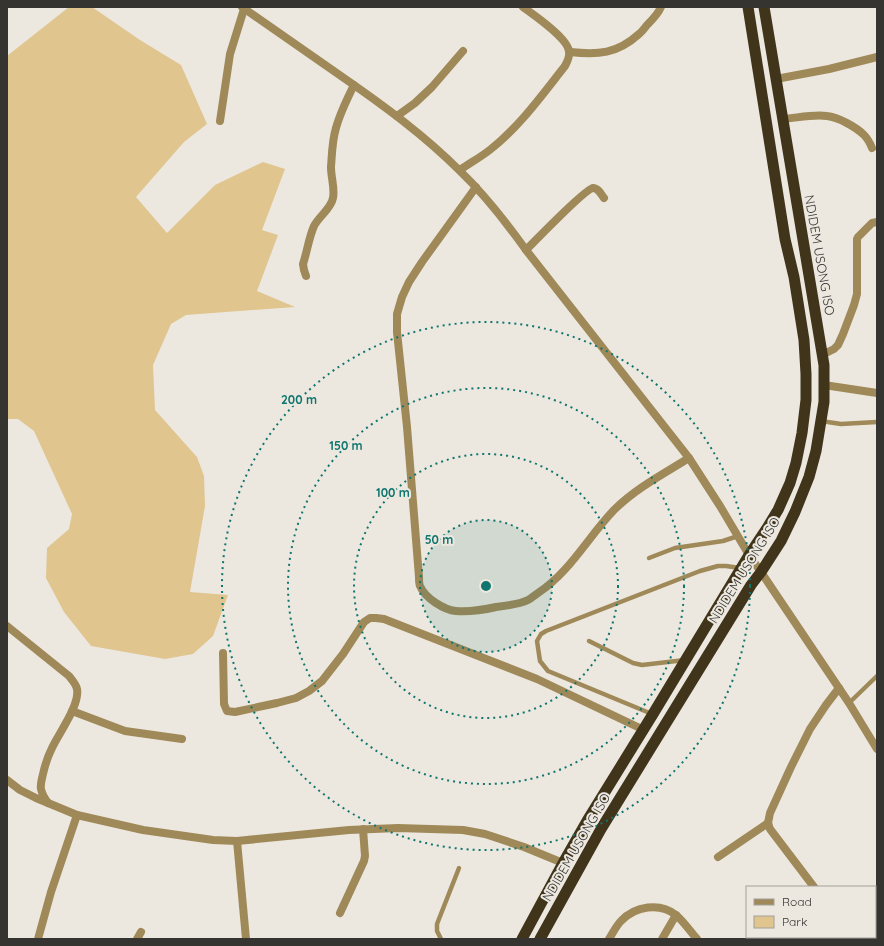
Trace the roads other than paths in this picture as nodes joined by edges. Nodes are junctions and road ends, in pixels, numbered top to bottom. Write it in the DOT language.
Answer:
graph roads {
  1 [pos="523,7"];
  2 [pos="661,7"];
  3 [pos="748,7"];
  4 [pos="764,7"];
  5 [pos="243,8"];
  6 [pos="463,50"];
  7 [pos="570,52"];
  8 [pos="877,57"];
  9 [pos="776,79"];
  10 [pos="354,85"];
  11 [pos="397,116"];
  12 [pos="783,119"];
  13 [pos="220,121"];
  14 [pos="872,148"];
  15 [pos="460,170"];
  16 [pos="476,187"];
  17 [pos="604,198"];
  18 [pos="877,222"];
  19 [pos="526,250"];
  20 [pos="306,276"];
  21 [pos="822,355"];
  22 [pos="824,384"];
  23 [pos="877,393"];
  24 [pos="821,421"];
  25 [pos="877,422"];
  26 [pos="688,458"];
  27 [pos="738,536"];
  28 [pos="749,555"];
  29 [pos="650,558"];
  30 [pos="741,569"];
  31 [pos="761,572"];
  32 [pos="7,626"];
  33 [pos="589,641"];
  34 [pos="223,653"];
  35 [pos="686,659"];
  36 [pos="877,676"];
  37 [pos="839,688"];
  38 [pos="849,703"];
  39 [pos="72,711"];
  40 [pos="653,714"];
  41 [pos="644,730"];
  42 [pos="182,738"];
  43 [pos="877,749"];
  44 [pos="7,780"];
  45 [pos="48,803"];
  46 [pos="77,815"];
  47 [pos="768,823"];
  48 [pos="363,829"];
  49 [pos="237,841"];
  50 [pos="718,857"];
  51 [pos="563,863"];
  52 [pos="459,868"];
  53 [pos="813,886"];
  54 [pos="340,913"];
  55 [pos="676,915"];
  56 [pos="38,939"];
  57 [pos="246,939"];
  58 [pos="441,939"];
  59 [pos="522,939"];
  60 [pos="540,939"];
  61 [pos="609,939"];
  62 [pos="662,939"];
  63 [pos="697,939"];
  1 -- 7 [label="street"];
  2 -- 7 [label="street"];
  3 -- 28 [label="highway, NDIDEM USONG ISO"];
  4 -- 9 [label="highway, NDIDEM USONG ISO"];
  5 -- 10 [label="street"];
  5 -- 13 [label="street"];
  6 -- 11 [label="street"];
  7 -- 15 [label="street"];
  8 -- 9 [label="street"];
  9 -- 12 [label="highway, NDIDEM USONG ISO"];
  10 -- 11 [label="street"];
  10 -- 20 [label="street"];
  11 -- 15 [label="street"];
  12 -- 14 [label="street"];
  12 -- 21 [label="highway, NDIDEM USONG ISO"];
  15 -- 16 [label="street"];
  16 -- 19 [label="street"];
  16 -- 26 [label="street"];
  17 -- 19 [label="street"];
  18 -- 21 [label="street"];
  19 -- 26 [label="street"];
  21 -- 22 [label="highway, NDIDEM USONG ISO"];
  22 -- 23 [label="street"];
  22 -- 24 [label="highway, NDIDEM USONG ISO"];
  24 -- 25 [label="lane"];
  24 -- 31 [label="highway, NDIDEM USONG ISO"];
  26 -- 27 [label="street"];
  27 -- 28 [label="street"];
  27 -- 29 [label="lane"];
  28 -- 30 [label="highway, NDIDEM USONG ISO"];
  28 -- 31 [label="street"];
  30 -- 35 [label="highway, NDIDEM USONG ISO"];
  30 -- 40 [label="lane"];
  31 -- 37 [label="street"];
  31 -- 60 [label="highway, NDIDEM USONG ISO"];
  32 -- 39 [label="street"];
  33 -- 35 [label="lane"];
  34 -- 41 [label="street"];
  35 -- 40 [label="highway, NDIDEM USONG ISO"];
  36 -- 38 [label="lane"];
  37 -- 38 [label="street"];
  37 -- 47 [label="street"];
  38 -- 43 [label="street"];
  39 -- 42 [label="street"];
  39 -- 45 [label="street"];
  40 -- 41 [label="highway, NDIDEM USONG ISO"];
  41 -- 51 [label="highway, NDIDEM USONG ISO"];
  44 -- 45 [label="street"];
  45 -- 46 [label="street"];
  46 -- 49 [label="street"];
  46 -- 56 [label="street"];
  47 -- 50 [label="street"];
  47 -- 53 [label="street"];
  48 -- 49 [label="street"];
  48 -- 51 [label="street"];
  48 -- 54 [label="street"];
  49 -- 57 [label="street"];
  51 -- 59 [label="highway, NDIDEM USONG ISO"];
  52 -- 58 [label="lane"];
  55 -- 61 [label="street"];
  55 -- 62 [label="street"];
  55 -- 63 [label="street"];
}
